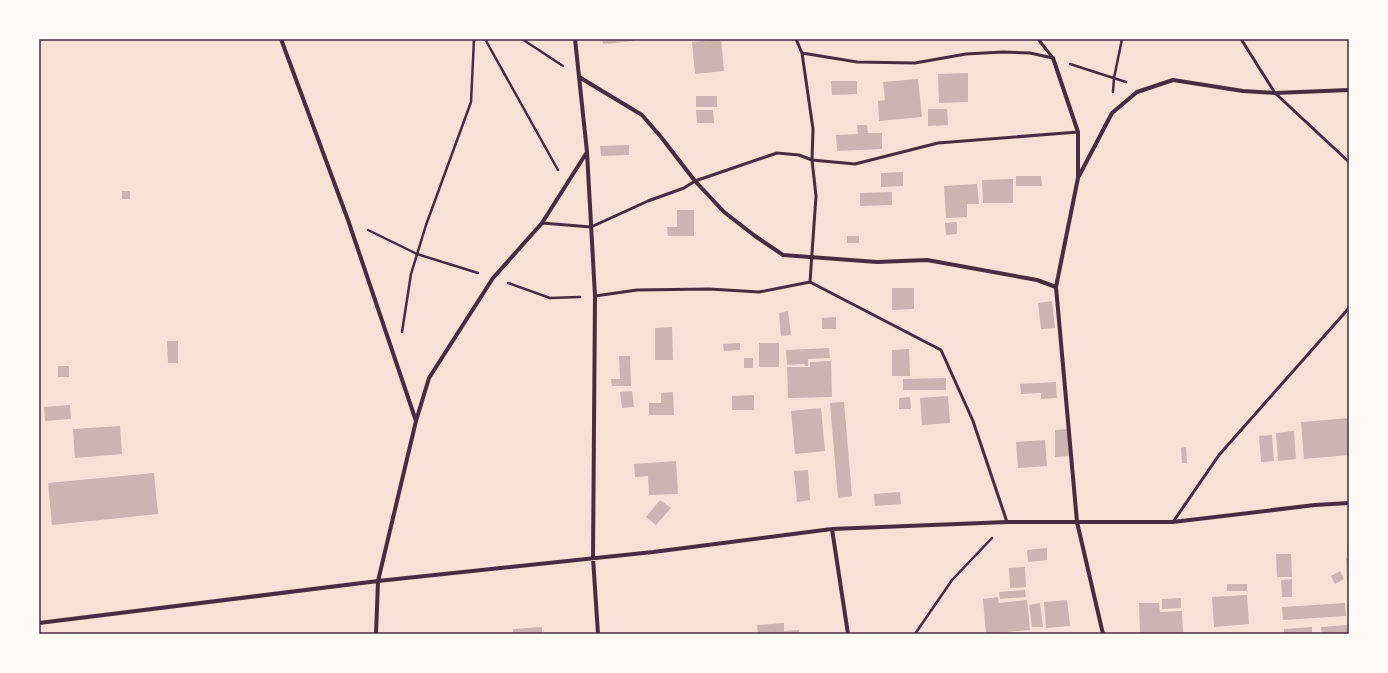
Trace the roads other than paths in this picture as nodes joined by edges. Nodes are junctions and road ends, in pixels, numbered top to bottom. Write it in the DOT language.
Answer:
graph roads {
  1 [pos="281,39"];
  2 [pos="575,39"];
  3 [pos="796,39"];
  4 [pos="1038,39"];
  5 [pos="1242,39"];
  6 [pos="802,53"];
  7 [pos="1053,58"];
  8 [pos="579,76"];
  9 [pos="1349,90"];
  10 [pos="1275,93"];
  11 [pos="1078,132"];
  12 [pos="587,152"];
  13 [pos="812,160"];
  14 [pos="1349,162"];
  15 [pos="1078,178"];
  16 [pos="695,181"];
  17 [pos="542,223"];
  18 [pos="591,227"];
  19 [pos="813,257"];
  20 [pos="810,282"];
  21 [pos="1056,288"];
  22 [pos="596,296"];
  23 [pos="1349,308"];
  24 [pos="416,421"];
  25 [pos="1349,503"];
  26 [pos="1007,522"];
  27 [pos="1077,522"];
  28 [pos="1173,522"];
  29 [pos="832,529"];
  30 [pos="594,558"];
  31 [pos="378,581"];
  32 [pos="39,623"];
  33 [pos="376,634"];
  34 [pos="598,634"];
  35 [pos="848,634"];
  36 [pos="1103,634"];
  1 -- 24 [label="street"];
  2 -- 8 [label="street"];
  3 -- 6 [label="lane"];
  4 -- 7 [label="lane"];
  5 -- 10 [label="lane"];
  6 -- 7 [label="lane"];
  6 -- 13 [label="lane"];
  7 -- 11 [label="street"];
  8 -- 12 [label="street"];
  8 -- 16 [label="street"];
  9 -- 10 [label="street"];
  10 -- 14 [label="lane"];
  10 -- 15 [label="street"];
  11 -- 13 [label="lane"];
  11 -- 15 [label="street"];
  12 -- 17 [label="street"];
  12 -- 18 [label="street"];
  13 -- 16 [label="lane"];
  13 -- 19 [label="lane"];
  15 -- 21 [label="street"];
  16 -- 18 [label="lane"];
  16 -- 19 [label="street"];
  17 -- 18 [label="lane"];
  17 -- 24 [label="street"];
  18 -- 22 [label="street"];
  19 -- 20 [label="lane"];
  19 -- 21 [label="street"];
  20 -- 22 [label="lane"];
  20 -- 26 [label="lane"];
  21 -- 27 [label="street"];
  22 -- 30 [label="street"];
  23 -- 28 [label="lane"];
  24 -- 31 [label="street"];
  25 -- 28 [label="street"];
  26 -- 27 [label="street"];
  26 -- 29 [label="street"];
  27 -- 28 [label="street"];
  27 -- 36 [label="street"];
  29 -- 30 [label="street"];
  29 -- 35 [label="street"];
  30 -- 31 [label="street"];
  30 -- 34 [label="street"];
  31 -- 32 [label="street"];
  31 -- 33 [label="street"];
}
